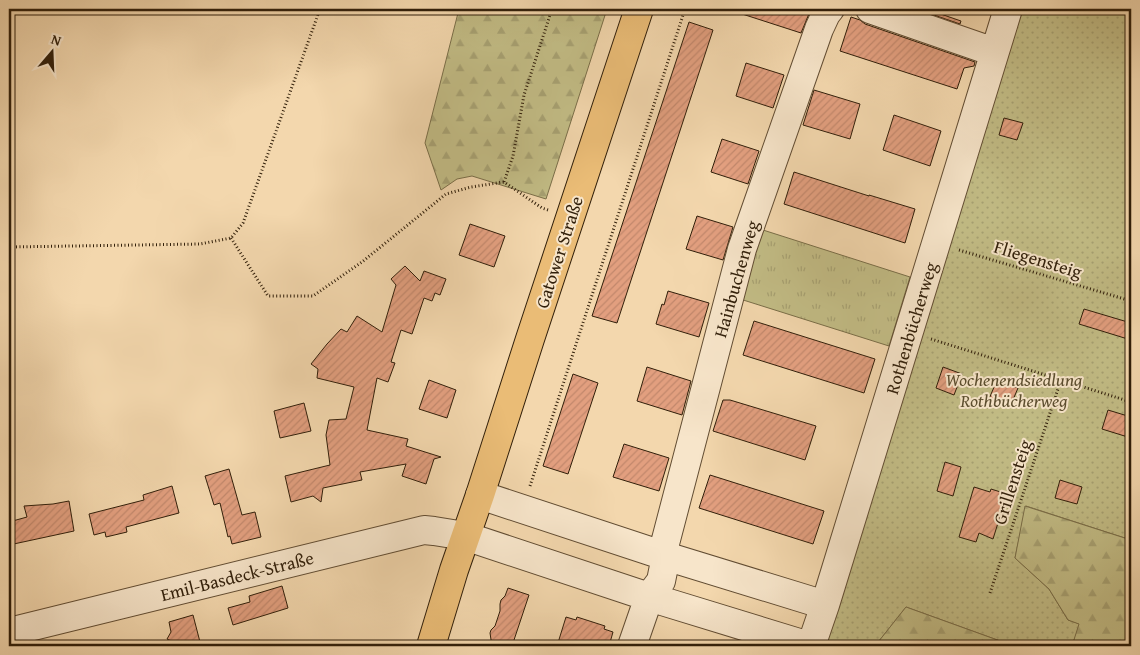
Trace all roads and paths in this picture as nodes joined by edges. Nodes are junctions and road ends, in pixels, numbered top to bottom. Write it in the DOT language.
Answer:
graph roads {
  1 [pos="320,9"];
  2 [pos="552,9"];
  3 [pos="639,9"];
  4 [pos="685,9"];
  5 [pos="830,9"];
  6 [pos="870,9"];
  7 [pos="1008,9"];
  8 [pos="994,52"];
  9 [pos="504,182"];
  10 [pos="570,218"];
  11 [pos="231,238"];
  12 [pos="937,243"];
  13 [pos="9,247"];
  14 [pos="1131,301"];
  15 [pos="910,332"];
  16 [pos="1061,380"];
  17 [pos="1131,402"];
  18 [pos="480,495"];
  19 [pos="510,504"];
  20 [pos="465,536"];
  21 [pos="662,555"];
  22 [pos="990,594"];
  23 [pos="649,597"];
  24 [pos="825,605"];
  25 [pos="9,632"];
  26 [pos="431,646"];
  27 [pos="632,646"];
  28 [pos="810,646"];
  1 -- 11 [label="path"];
  2 -- 9 [label="path"];
  3 -- 10 [label="main road, Gatower Straße"];
  4 -- 19 [label="path"];
  5 -- 21 [label="street, Hainbuchenweg"];
  6 -- 8 [label="street"];
  7 -- 8 [label="street, Rothenbücherweg"];
  8 -- 12 [label="street, Rothenbücherweg"];
  9 -- 10 [label="path"];
  9 -- 11 [label="path"];
  10 -- 18 [label="main road, Gatower Straße"];
  11 -- 13 [label="path"];
  12 -- 14 [label="path, Fliegensteig"];
  12 -- 15 [label="street, Rothenbücherweg"];
  15 -- 16 [label="path"];
  15 -- 24 [label="street, Rothenbücherweg"];
  16 -- 17 [label="path"];
  16 -- 22 [label="path, Grillensteig"];
  18 -- 19 [label="street"];
  18 -- 20 [label="main road, Gatower Straße"];
  19 -- 21 [label="street"];
  20 -- 23 [label="street"];
  20 -- 25 [label="street, Emil-Basdeck-Straße"];
  20 -- 26 [label="main road, Gatower Straße"];
  21 -- 23 [label="street"];
  21 -- 24 [label="street"];
  23 -- 27 [label="street"];
  23 -- 28 [label="street"];
  24 -- 28 [label="street, Rothenbücherweg"];
}
